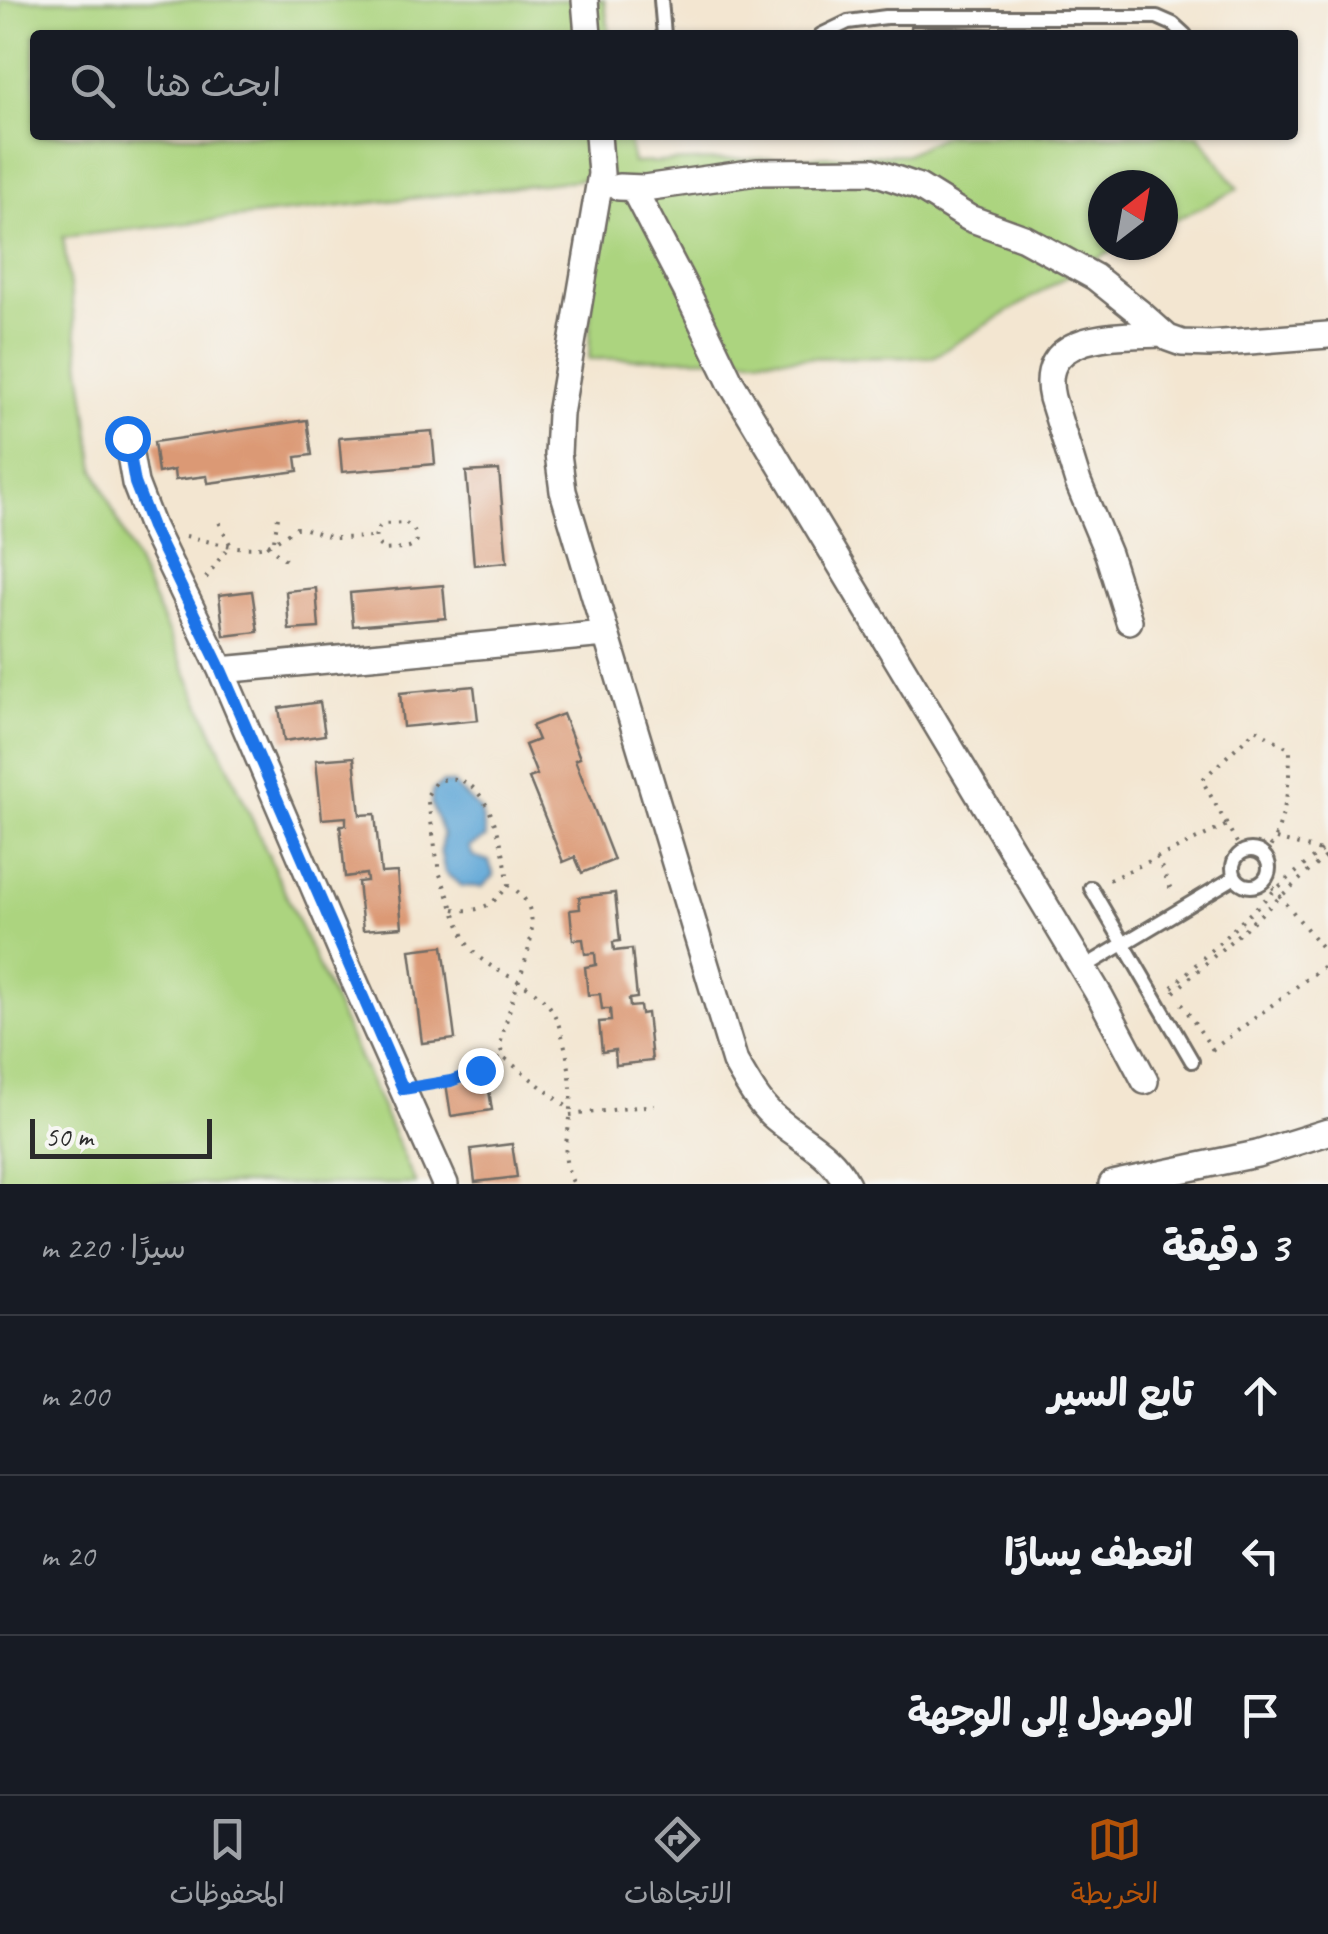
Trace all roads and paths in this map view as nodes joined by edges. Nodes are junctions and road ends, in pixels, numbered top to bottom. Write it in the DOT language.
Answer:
graph roads {
  1 [pos="584,0"];
  2 [pos="661,0"];
  3 [pos="587,30"];
  4 [pos="664,30"];
  5 [pos="832,30"];
  6 [pos="1180,30"];
  7 [pos="599,140"];
  8 [pos="599,186"];
  9 [pos="632,188"];
  10 [pos="1161,334"];
  11 [pos="1328,334"];
  12 [pos="127,438"];
  13 [pos="279,510"];
  14 [pos="219,522"];
  15 [pos="152,527"];
  16 [pos="374,537"];
  17 [pos="274,541"];
  18 [pos="230,544"];
  19 [pos="266,545"];
  20 [pos="291,564"];
  21 [pos="188,602"];
  22 [pos="1129,621"];
  23 [pos="605,634"];
  24 [pos="221,670"];
  25 [pos="1227,825"];
  26 [pos="1276,840"];
  27 [pos="1242,852"];
  28 [pos="1325,855"];
  29 [pos="1265,856"];
  30 [pos="1157,858"];
  31 [pos="1235,878"];
  32 [pos="508,885"];
  33 [pos="1270,885"];
  34 [pos="1091,888"];
  35 [pos="1281,898"];
  36 [pos="454,909"];
  37 [pos="1180,910"];
  38 [pos="1123,945"];
  39 [pos="1328,954"];
  40 [pos="1328,963"];
  41 [pos="1083,968"];
  42 [pos="518,982"];
  43 [pos="1174,992"];
  44 [pos="1213,1050"];
  45 [pos="503,1057"];
  46 [pos="1192,1061"];
  47 [pos="1146,1081"];
  48 [pos="403,1089"];
  49 [pos="654,1105"];
  50 [pos="571,1112"];
  51 [pos="1328,1132"];
  52 [pos="445,1184"];
  53 [pos="574,1184"];
  54 [pos="848,1184"];
  55 [pos="1112,1184"];
  1 -- 3 [label="street"];
  2 -- 4 [label="lane"];
  5 -- 6 [label="lane"];
  7 -- 8 [label="street"];
  8 -- 9 [label="street"];
  8 -- 23 [label="street"];
  9 -- 10 [label="street"];
  9 -- 41 [label="street"];
  10 -- 11 [label="street"];
  10 -- 22 [label="street"];
  12 -- 15 [label="street"];
  13 -- 17 [label="path"];
  14 -- 18 [label="path"];
  15 -- 18 [label="path"];
  15 -- 21 [label="street"];
  16 -- 16 [label="path"];
  16 -- 17 [label="path"];
  17 -- 19 [label="path"];
  18 -- 19 [label="path"];
  18 -- 21 [label="path"];
  19 -- 20 [label="path"];
  21 -- 24 [label="street"];
  23 -- 24 [label="street"];
  23 -- 54 [label="street"];
  24 -- 48 [label="street"];
  25 -- 26 [label="path"];
  25 -- 27 [label="path"];
  25 -- 30 [label="path"];
  26 -- 28 [label="path"];
  26 -- 29 [label="path"];
  27 -- 29 [label="lane"];
  27 -- 31 [label="lane"];
  28 -- 33 [label="path"];
  28 -- 35 [label="path"];
  29 -- 33 [label="lane"];
  30 -- 34 [label="path"];
  30 -- 37 [label="path"];
  31 -- 33 [label="lane"];
  31 -- 37 [label="lane"];
  32 -- 36 [label="path"];
  32 -- 36 [label="path"];
  32 -- 42 [label="path"];
  33 -- 35 [label="path"];
  33 -- 43 [label="path"];
  34 -- 38 [label="lane"];
  35 -- 39 [label="path"];
  35 -- 43 [label="path"];
  36 -- 42 [label="path"];
  37 -- 38 [label="lane"];
  38 -- 41 [label="lane"];
  38 -- 46 [label="lane"];
  40 -- 44 [label="path"];
  41 -- 47 [label="street"];
  42 -- 45 [label="path"];
  42 -- 50 [label="path"];
  43 -- 44 [label="path"];
  44 -- 46 [label="path"];
  45 -- 48 [label="path"];
  45 -- 50 [label="path"];
  48 -- 52 [label="street"];
  49 -- 50 [label="path"];
  50 -- 53 [label="path"];
  51 -- 55 [label="street"];
}
